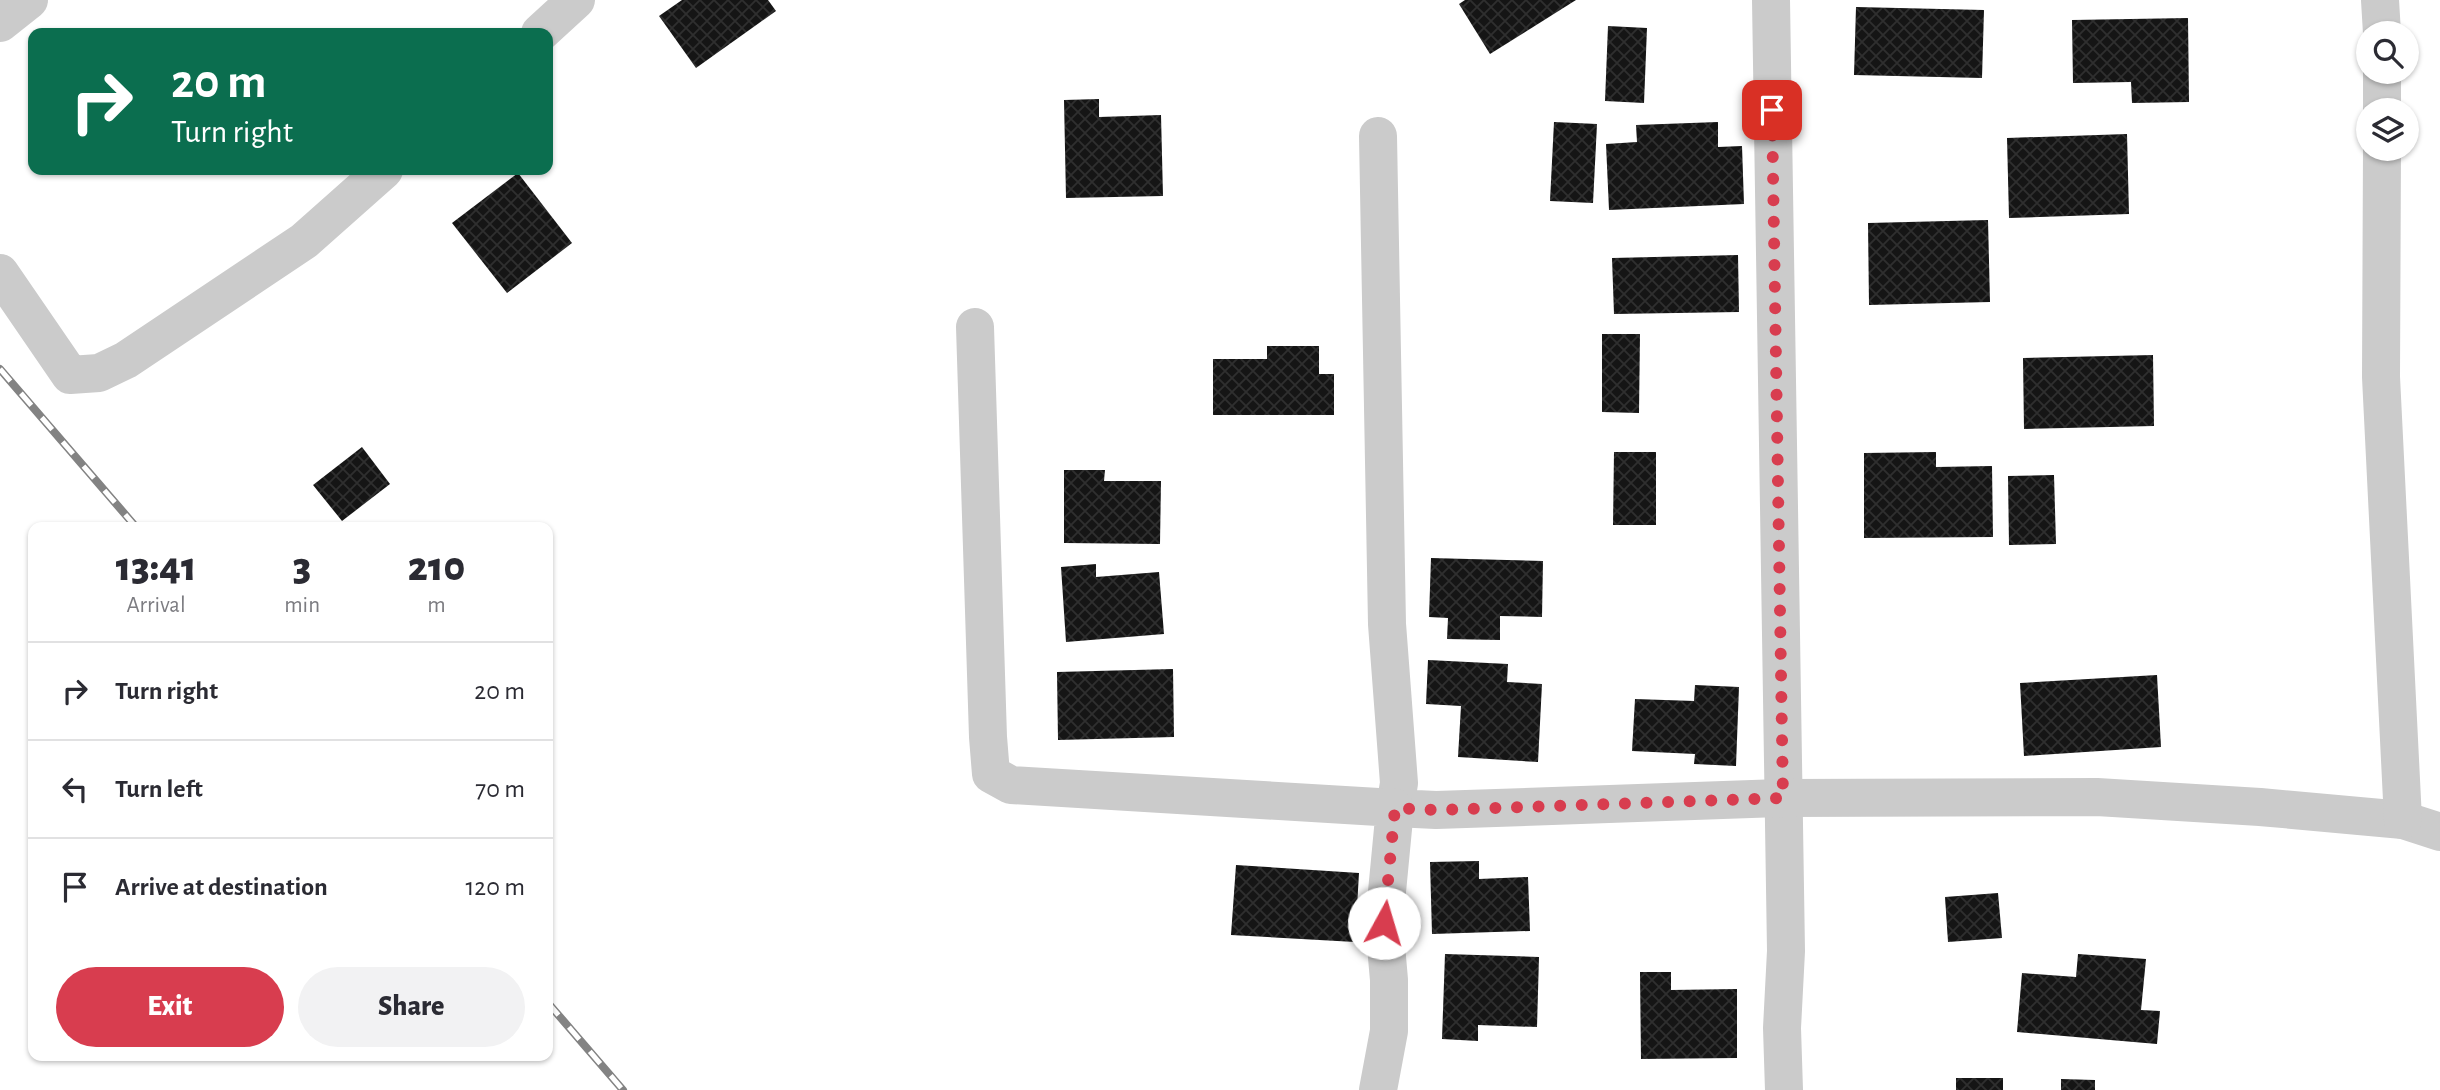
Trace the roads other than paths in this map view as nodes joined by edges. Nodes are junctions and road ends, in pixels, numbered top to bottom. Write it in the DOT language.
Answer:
graph roads {
  1 [pos="29,0"];
  2 [pos="576,0"];
  3 [pos="1771,0"];
  4 [pos="2380,0"];
  5 [pos="2381,21"];
  6 [pos="0,23"];
  7 [pos="545,28"];
  8 [pos="1378,136"];
  9 [pos="2382,161"];
  10 [pos="378,175"];
  11 [pos="0,274"];
  12 [pos="975,327"];
  13 [pos="1783,798"];
  14 [pos="1395,808"];
  15 [pos="2403,820"];
  16 [pos="2440,832"];
  17 [pos="1378,1090"];
  18 [pos="1784,1090"];
  1 -- 6 [label="street"];
  2 -- 7 [label="street"];
  3 -- 13 [label="street"];
  4 -- 5 [label="street"];
  8 -- 14 [label="street"];
  9 -- 15 [label="street"];
  10 -- 11 [label="street"];
  12 -- 14 [label="street"];
  13 -- 14 [label="street"];
  13 -- 15 [label="street"];
  13 -- 18 [label="street"];
  14 -- 17 [label="street"];
  15 -- 16 [label="street"];
}
